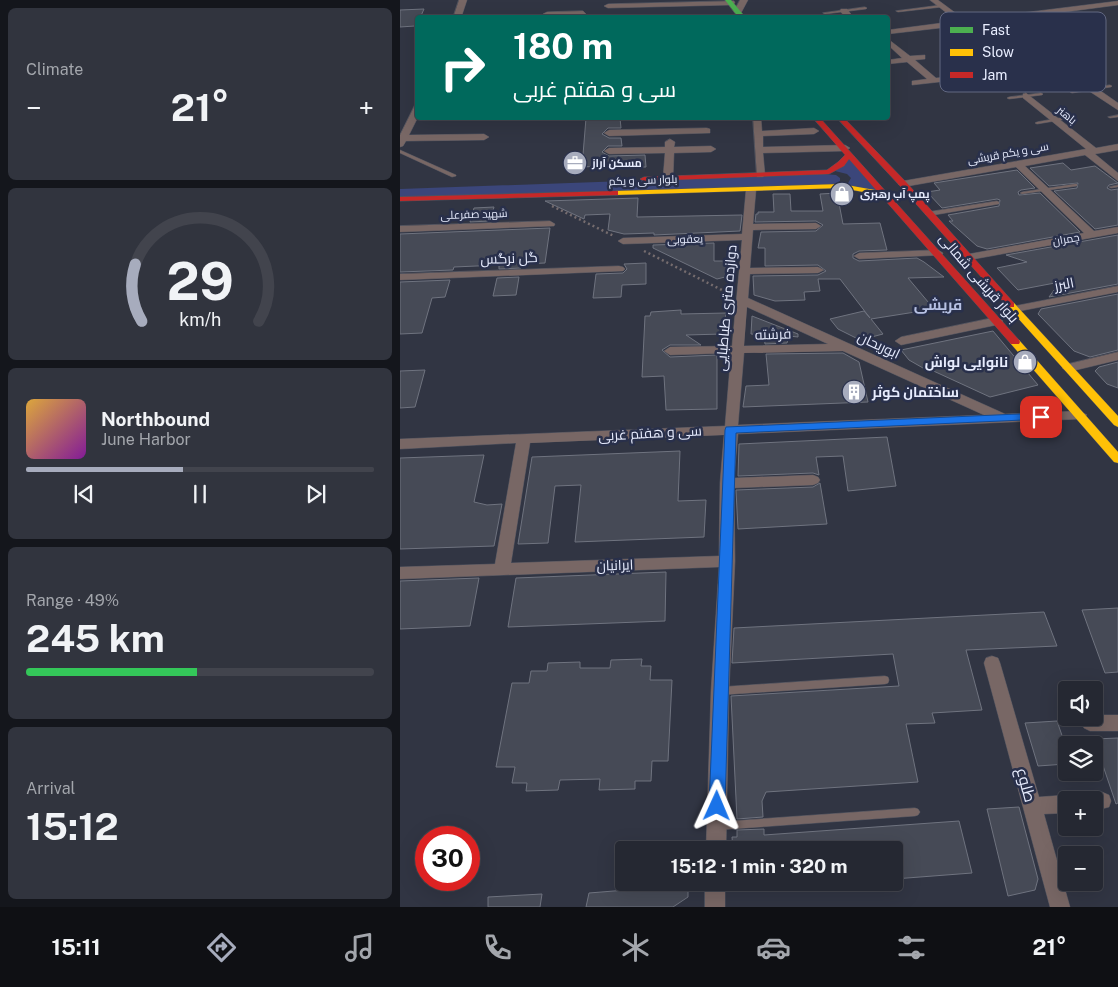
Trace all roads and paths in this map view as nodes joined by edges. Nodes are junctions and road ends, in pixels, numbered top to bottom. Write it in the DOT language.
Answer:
graph roads {
  1 [pos="464,0"];
  2 [pos="744,0"];
  3 [pos="934,0"];
  4 [pos="1069,0"];
  5 [pos="1118,4"];
  6 [pos="608,6"];
  7 [pos="941,6"];
  8 [pos="735,8"];
  9 [pos="865,8"];
  10 [pos="1083,8"];
  11 [pos="844,11"];
  12 [pos="898,11"];
  13 [pos="825,12"];
  14 [pos="949,12"];
  15 [pos="1048,12"];
  16 [pos="547,14"];
  17 [pos="458,15"];
  18 [pos="584,15"];
  19 [pos="848,15"];
  20 [pos="940,25"];
  21 [pos="890,32"];
  22 [pos="890,43"];
  23 [pos="922,57"];
  24 [pos="909,59"];
  25 [pos="890,62"];
  26 [pos="940,80"];
  27 [pos="934,81"];
  28 [pos="915,83"];
  29 [pos="1110,86"];
  30 [pos="1106,87"];
  31 [pos="1096,92"];
  32 [pos="1041,94"];
  33 [pos="1026,96"];
  34 [pos="1009,98"];
  35 [pos="1118,107"];
  36 [pos="415,114"];
  37 [pos="1118,116"];
  38 [pos="1071,117"];
  39 [pos="1110,117"];
  40 [pos="757,120"];
  41 [pos="819,120"];
  42 [pos="842,120"];
  43 [pos="1055,120"];
  44 [pos="1038,122"];
  45 [pos="707,131"];
  46 [pos="814,131"];
  47 [pos="670,132"];
  48 [pos="609,133"];
  49 [pos="757,134"];
  50 [pos="484,137"];
  51 [pos="402,142"];
  52 [pos="1118,147"];
  53 [pos="711,149"];
  54 [pos="670,150"];
  55 [pos="758,150"];
  56 [pos="848,151"];
  57 [pos="400,152"];
  58 [pos="609,152"];
  59 [pos="1091,152"];
  60 [pos="1018,164"];
  61 [pos="829,172"];
  62 [pos="760,175"];
  63 [pos="668,178"];
  64 [pos="1118,178"];
  65 [pos="629,179"];
  66 [pos="457,181"];
  67 [pos="903,184"];
  68 [pos="1075,185"];
  69 [pos="841,186"];
  70 [pos="1118,186"];
  71 [pos="1110,187"];
  72 [pos="400,188"];
  73 [pos="751,190"];
  74 [pos="1045,190"];
  75 [pos="1022,193"];
  76 [pos="886,194"];
  77 [pos="400,199"];
  78 [pos="997,202"];
  79 [pos="928,214"];
  80 [pos="550,224"];
  81 [pos="816,226"];
  82 [pos="400,229"];
  83 [pos="1118,230"];
  84 [pos="747,232"];
  85 [pos="1092,235"];
  86 [pos="624,241"];
  87 [pos="938,254"];
  88 [pos="859,256"];
  89 [pos="969,257"];
  90 [pos="619,269"];
  91 [pos="818,270"];
  92 [pos="744,271"];
  93 [pos="400,277"];
  94 [pos="1118,289"];
  95 [pos="742,300"];
  96 [pos="1015,309"];
  97 [pos="997,321"];
  98 [pos="901,341"];
  99 [pos="846,347"];
  100 [pos="738,350"];
  101 [pos="670,351"];
  102 [pos="1118,356"];
  103 [pos="1068,368"];
  104 [pos="1113,410"];
  105 [pos="1080,415"];
  106 [pos="1002,419"];
  107 [pos="1118,423"];
  108 [pos="730,430"];
  109 [pos="524,439"];
  110 [pos="400,444"];
  111 [pos="1118,459"];
  112 [pos="813,480"];
  113 [pos="727,483"];
  114 [pos="727,561"];
  115 [pos="502,569"];
  116 [pos="400,573"];
  117 [pos="992,662"];
  118 [pos="885,680"];
  119 [pos="720,691"];
  120 [pos="1103,723"];
  121 [pos="1118,723"];
  122 [pos="1058,804"];
  123 [pos="1032,806"];
  124 [pos="915,812"];
  125 [pos="717,826"];
  126 [pos="716,841"];
  127 [pos="715,891"];
  128 [pos="715,907"];
  129 [pos="1060,907"];
  1 -- 17 [label="street"];
  2 -- 8 [label="street"];
  3 -- 7 [label="street"];
  4 -- 10 [label="street"];
  5 -- 10 [label="street"];
  6 -- 8 [label="street"];
  7 -- 12 [label="lane"];
  7 -- 14 [label="street"];
  9 -- 11 [label="lane"];
  10 -- 15 [label="street"];
  11 -- 13 [label="lane"];
  11 -- 19 [label="street"];
  16 -- 18 [label="street"];
  20 -- 21 [label="street"];
  22 -- 24 [label="street"];
  23 -- 24 [label="street"];
  24 -- 25 [label="street"];
  24 -- 27 [label="street"];
  26 -- 27 [label="street"];
  27 -- 28 [label="street"];
  29 -- 30 [label="lane"];
  31 -- 35 [label="street"];
  32 -- 33 [label="lane"];
  33 -- 34 [label="lane"];
  33 -- 43 [label="street, باهنر"];
  36 -- 51 [label="street"];
  37 -- 39 [label="lane"];
  38 -- 43 [label="lane"];
  40 -- 49 [label="street"];
  41 -- 56 [label="main road, بلوار قریشی شمالی"];
  42 -- 67 [label="main road, بلوار قریشی شمالی"];
  43 -- 44 [label="lane"];
  43 -- 59 [label="street, باهنر"];
  45 -- 47 [label="street"];
  46 -- 49 [label="street"];
  47 -- 48 [label="street"];
  47 -- 54 [label="street"];
  49 -- 55 [label="street"];
  50 -- 51 [label="street"];
  52 -- 59 [label="street, سی و یکم قریشی"];
  53 -- 54 [label="street"];
  54 -- 58 [label="street"];
  54 -- 63 [label="street"];
  55 -- 56 [label="street"];
  55 -- 62 [label="street"];
  56 -- 61 [label="main road"];
  56 -- 76 [label="main road, بلوار قریشی شمالی"];
  57 -- 66 [label="lane"];
  59 -- 60 [label="street, سی و یکم قریشی"];
  59 -- 64 [label="street, باهنر"];
  60 -- 67 [label="street, سی و یکم قریشی"];
  60 -- 74 [label="street, چمران"];
  61 -- 62 [label="main road, بلوار سی و یکم"];
  61 -- 69 [label="main road"];
  62 -- 63 [label="main road, بلوار سی و یکم"];
  63 -- 65 [label="main road, بلوار سی و یکم"];
  66 -- 72 [label="main road"];
  67 -- 79 [label="main road, بلوار قریشی شمالی"];
  68 -- 74 [label="lane"];
  69 -- 73 [label="main road, بلوار سی و یکم"];
  69 -- 76 [label="main road, بلوار سی و یکم"];
  70 -- 71 [label="lane"];
  73 -- 77 [label="main road, بلوار سی و یکم"];
  73 -- 84 [label="street, دوازده متری طباطبایی"];
  74 -- 75 [label="lane"];
  74 -- 85 [label="street, چمران"];
  76 -- 87 [label="main road, بلوار قریشی شمالی"];
  78 -- 79 [label="lane"];
  79 -- 89 [label="main road, بلوار قریشی شمالی"];
  80 -- 82 [label="street, شهید صفرعلی"];
  81 -- 84 [label="street, یعقوبی"];
  83 -- 85 [label="street"];
  84 -- 86 [label="street, یعقوبی"];
  84 -- 92 [label="street, دوازده متری طباطبایی"];
  85 -- 89 [label="street, چمران"];
  87 -- 88 [label="street"];
  87 -- 97 [label="main road, بلوار قریشی شمالی"];
  89 -- 96 [label="main road, بلوار قریشی شمالی"];
  90 -- 93 [label="street, گل نرگس"];
  91 -- 92 [label="street"];
  92 -- 95 [label="street, دوازده متری طباطبایی"];
  94 -- 96 [label="street, البرز"];
  95 -- 99 [label="street, ابوریحان"];
  95 -- 100 [label="street, دوازده متری طباطبایی"];
  96 -- 103 [label="main road, بلوار قریشی شمالی"];
  97 -- 98 [label="street"];
  97 -- 105 [label="main road, بلوار قریشی شمالی"];
  99 -- 100 [label="street, فرشته"];
  99 -- 106 [label="street, ابوریحان"];
  100 -- 101 [label="street, فرشته"];
  100 -- 108 [label="street, دوازده متری طباطبایی"];
  102 -- 103 [label="street"];
  103 -- 104 [label="main road, بلوار قریشی شمالی"];
  104 -- 107 [label="main road, بلوار قریشی شمالی"];
  105 -- 106 [label="street, سی و هفتم غربی"];
  105 -- 111 [label="main road, بلوار قریشی شمالی"];
  106 -- 108 [label="street, سی و هفتم غربی"];
  108 -- 109 [label="street, سی و هفتم غربی"];
  108 -- 113 [label="street, دوازده متری طباطبایی"];
  109 -- 110 [label="street, سی و هفتم غربی"];
  109 -- 115 [label="street"];
  112 -- 113 [label="street"];
  113 -- 114 [label="street, دوازده متری طباطبایی"];
  114 -- 115 [label="street, ایرانیان"];
  114 -- 119 [label="street, دوازده متری طباطبایی"];
  115 -- 116 [label="street, ایرانیان"];
  117 -- 123 [label="street, طلوع"];
  118 -- 119 [label="lane"];
  119 -- 125 [label="street, دوازده متری طباطبایی"];
  120 -- 121 [label="street"];
  122 -- 123 [label="street"];
  123 -- 129 [label="street, طلوع"];
  124 -- 125 [label="lane"];
  125 -- 126 [label="street, دوازده متری طباطبایی"];
  127 -- 128 [label="street"];
}
